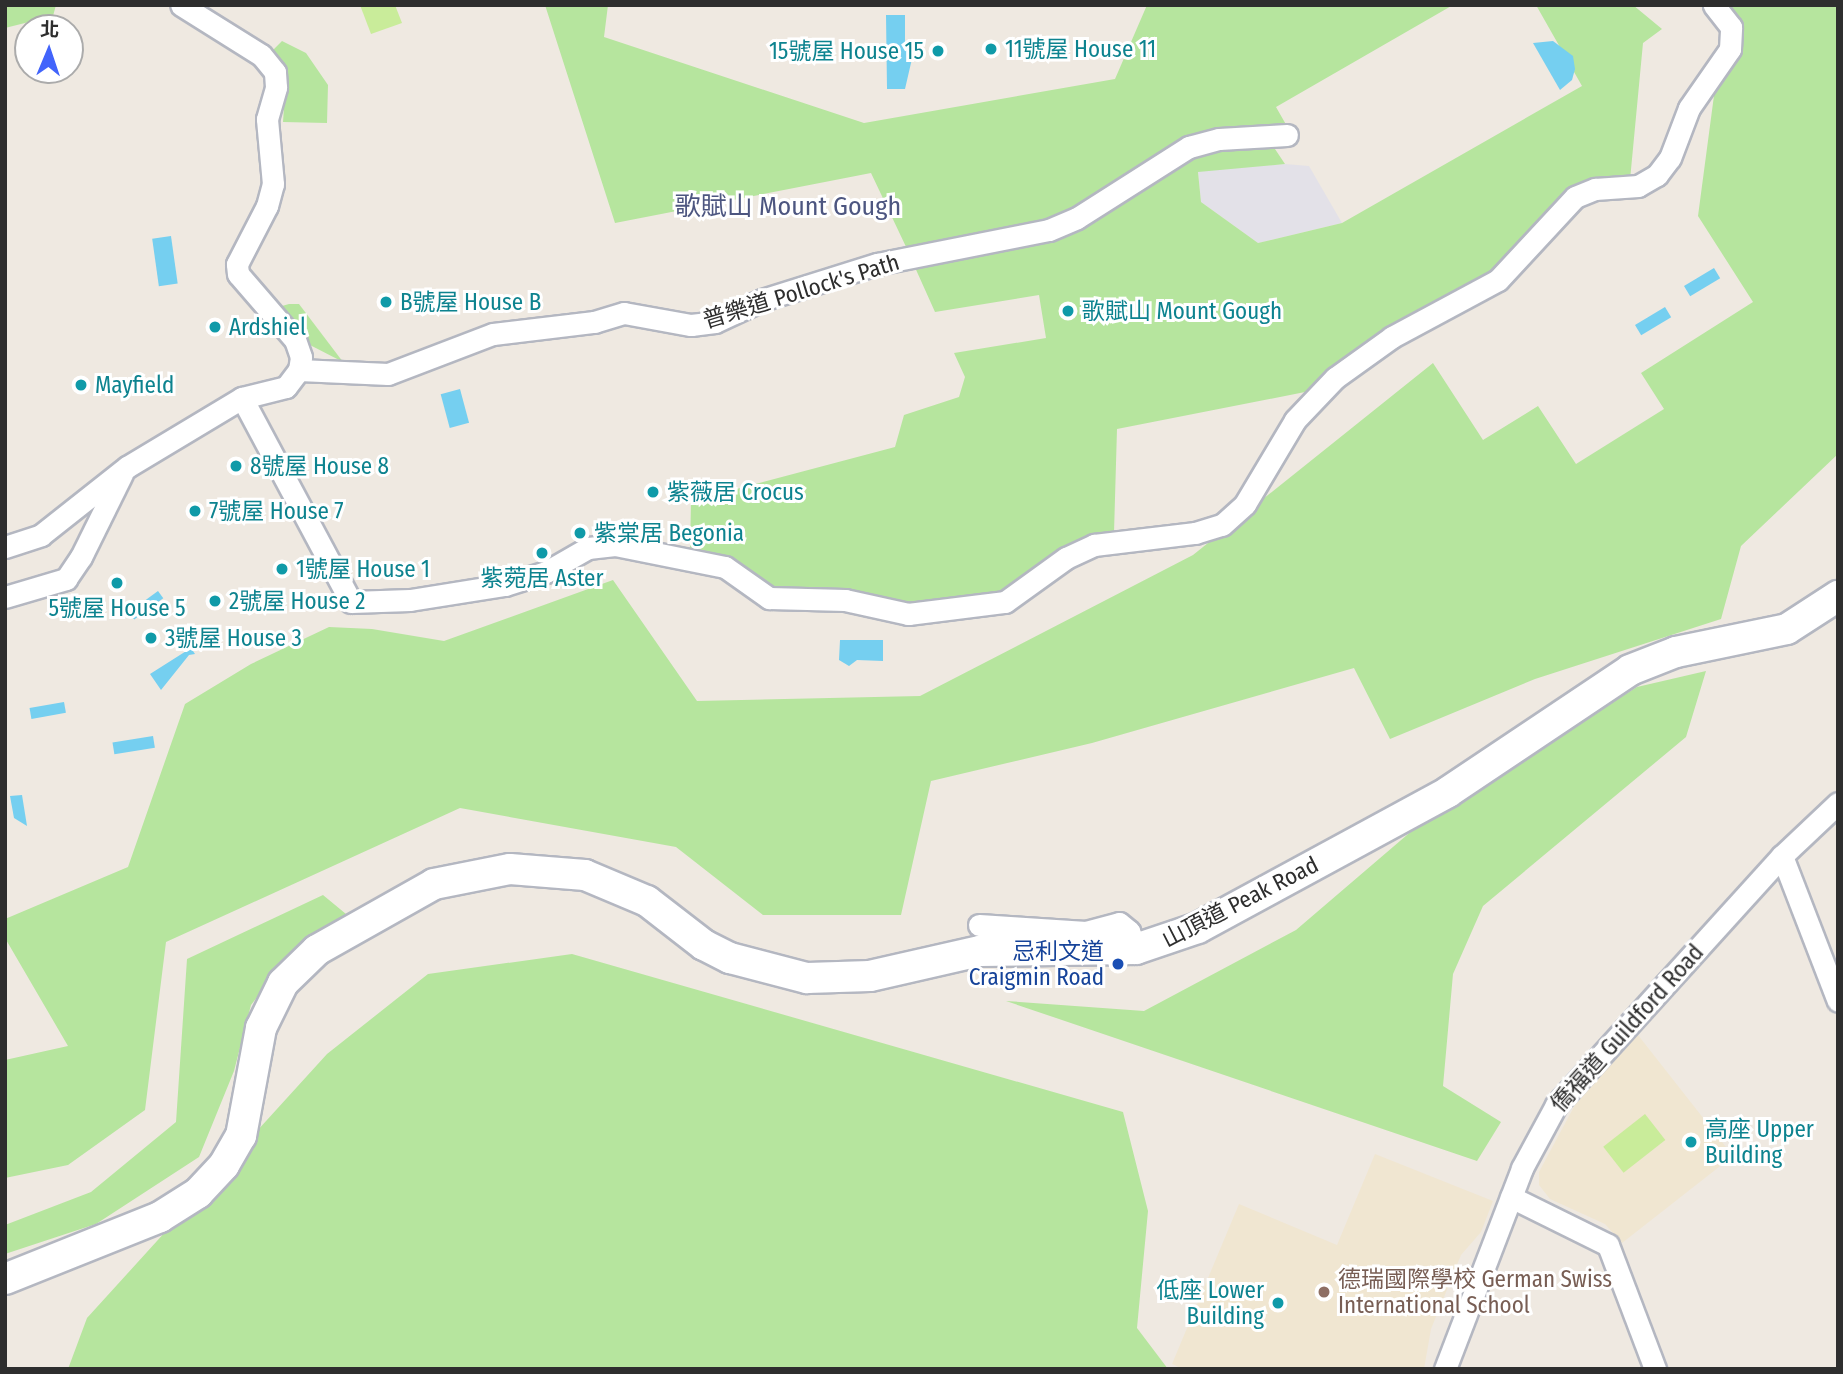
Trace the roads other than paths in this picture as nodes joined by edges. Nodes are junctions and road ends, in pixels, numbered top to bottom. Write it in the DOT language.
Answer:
graph roads {
  1 [pos="181,5"];
  2 [pos="1714,5"];
  3 [pos="1287,135"];
  4 [pos="299,370"];
  5 [pos="242,398"];
  6 [pos="127,467"];
  7 [pos="5,547"];
  8 [pos="1838,596"];
  9 [pos="5,597"];
  10 [pos="1838,803"];
  11 [pos="1782,856"];
  12 [pos="979,925"];
  13 [pos="1136,950"];
  14 [pos="1838,1001"];
  15 [pos="1511,1197"];
  16 [pos="5,1279"];
  17 [pos="1445,1369"];
  18 [pos="1655,1369"];
  1 -- 4 [label="street"];
  2 -- 5 [label="street"];
  3 -- 4 [label="street, 普樂道 Pollock's Path"];
  4 -- 5 [label="street"];
  5 -- 6 [label="street"];
  6 -- 7 [label="street"];
  6 -- 9 [label="street"];
  8 -- 13 [label="main road, 山頂道 Peak Road"];
  10 -- 11 [label="street, 僑福道 Guildford Road"];
  11 -- 14 [label="street"];
  11 -- 15 [label="street, 僑福道 Guildford Road"];
  12 -- 13 [label="street"];
  13 -- 16 [label="main road, 山頂道 Peak Road"];
  15 -- 17 [label="street, 僑福道 Guildford Road"];
  15 -- 18 [label="street"];
}
